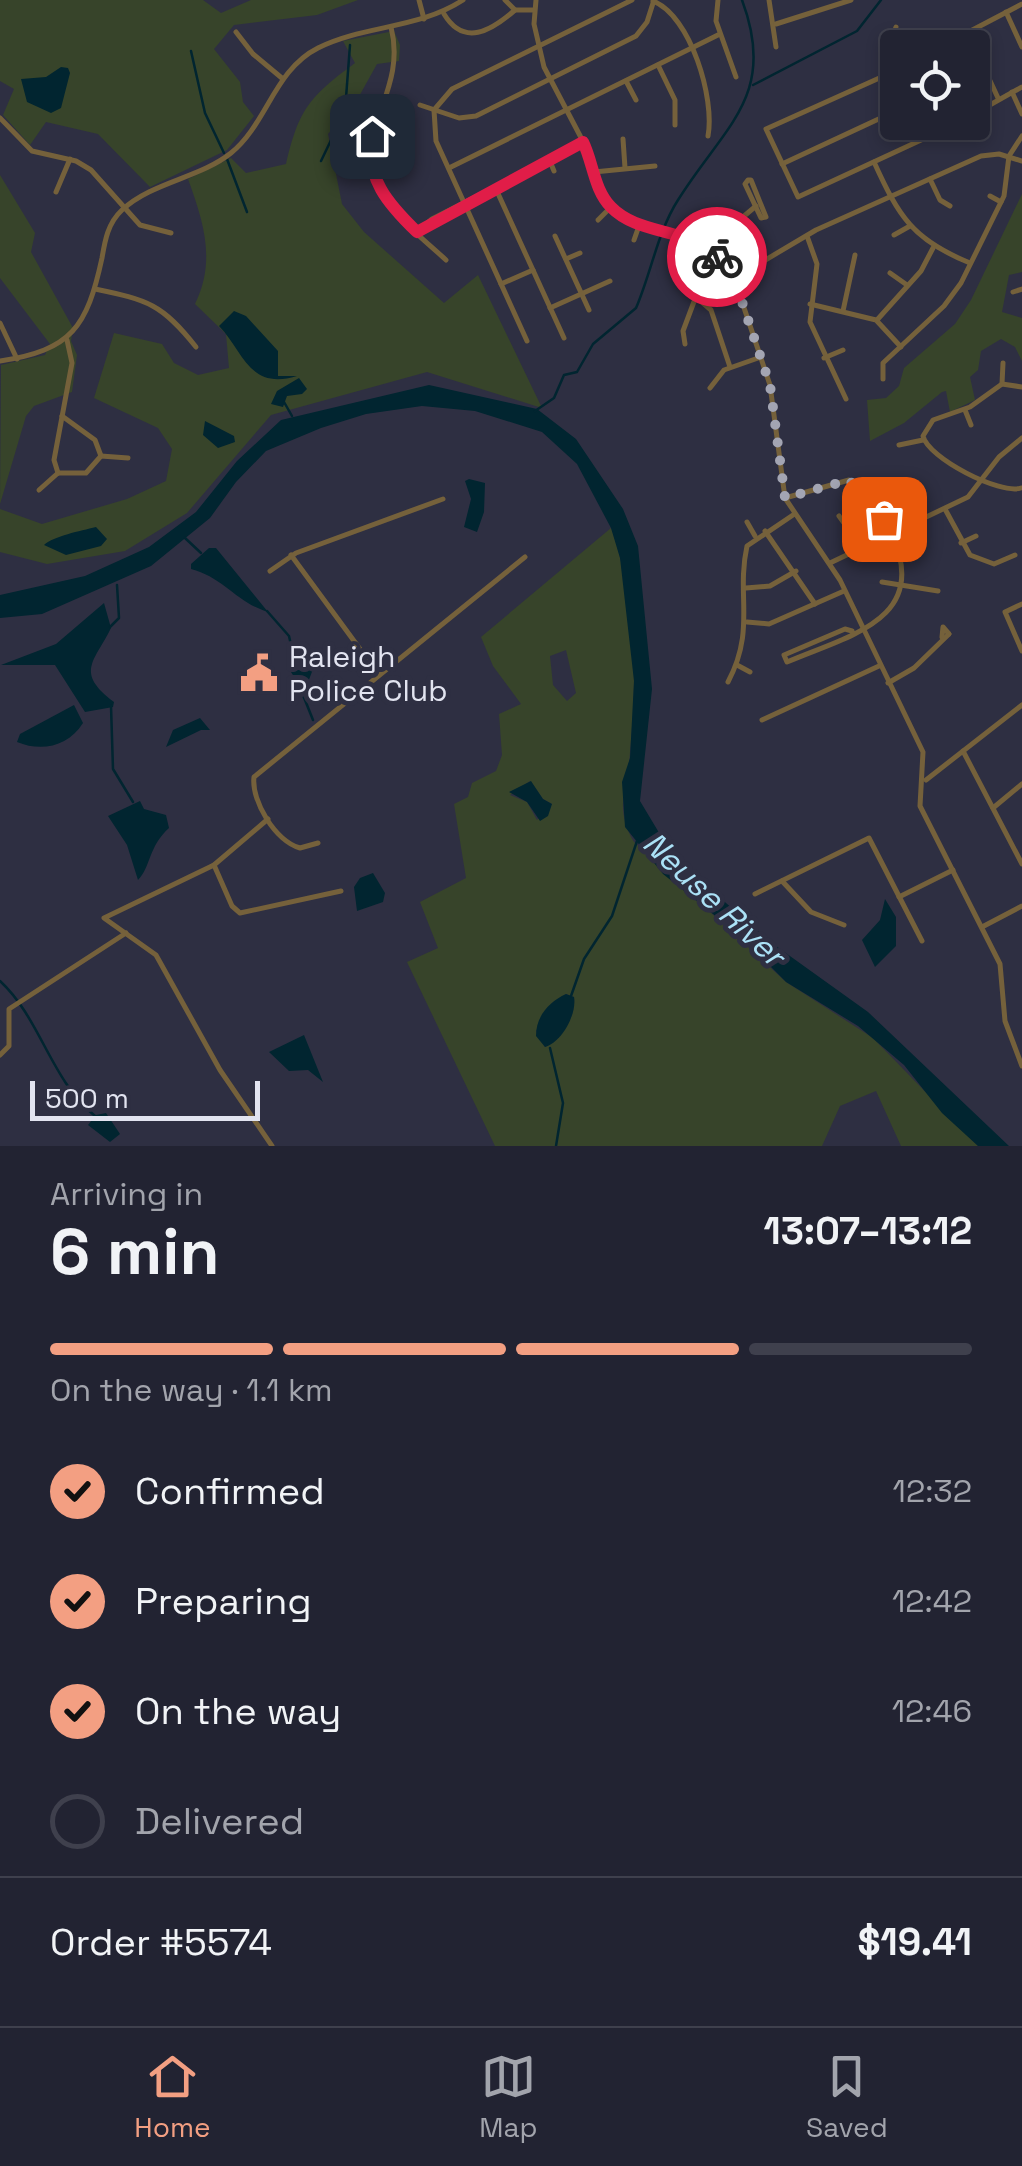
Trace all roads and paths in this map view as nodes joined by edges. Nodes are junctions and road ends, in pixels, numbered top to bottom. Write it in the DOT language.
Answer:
graph roads {
  1 [pos="419,0"];
  2 [pos="463,0"];
  3 [pos="505,0"];
  4 [pos="536,0"];
  5 [pos="632,0"];
  6 [pos="653,0"];
  7 [pos="718,0"];
  8 [pos="768,0"];
  9 [pos="852,0"];
  10 [pos="824,4"];
  11 [pos="1022,4"];
  12 [pos="515,10"];
  13 [pos="534,10"];
  14 [pos="1006,12"];
  15 [pos="443,13"];
  16 [pos="424,19"];
  17 [pos="776,24"];
  18 [pos="392,27"];
  19 [pos="896,27"];
  20 [pos="895,30"];
  21 [pos="972,30"];
  22 [pos="236,32"];
  23 [pos="720,34"];
  24 [pos="539,46"];
  25 [pos="776,47"];
  26 [pos="1022,47"];
  27 [pos="690,48"];
  28 [pos="658,65"];
  29 [pos="736,76"];
  30 [pos="283,79"];
  31 [pos="549,79"];
  32 [pos="990,80"];
  33 [pos="626,81"];
  34 [pos="880,81"];
  35 [pos="1022,87"];
  36 [pos="1012,92"];
  37 [pos="998,98"];
  38 [pos="636,100"];
  39 [pos="990,104"];
  40 [pos="420,105"];
  41 [pos="434,110"];
  42 [pos="566,110"];
  43 [pos="1022,114"];
  44 [pos="0,118"];
  45 [pos="880,118"];
  46 [pos="675,125"];
  47 [pos="708,136"];
  48 [pos="1022,136"];
  49 [pos="623,139"];
  50 [pos="922,140"];
  51 [pos="583,142"];
  52 [pos="1009,156"];
  53 [pos="70,160"];
  54 [pos="549,160"];
  55 [pos="1022,161"];
  56 [pos="874,162"];
  57 [pos="782,164"];
  58 [pos="655,166"];
  59 [pos="449,168"];
  60 [pos="626,168"];
  61 [pos="554,171"];
  62 [pos="594,172"];
  63 [pos="930,179"];
  64 [pos="495,187"];
  65 [pos="56,192"];
  66 [pos="990,196"];
  67 [pos="890,197"];
  68 [pos="1001,202"];
  69 [pos="464,203"];
  70 [pos="756,206"];
  71 [pos="950,206"];
  72 [pos="611,207"];
  73 [pos="124,208"];
  74 [pos="598,220"];
  75 [pos="640,223"];
  76 [pos="910,226"];
  77 [pos="417,232"];
  78 [pos="171,233"];
  79 [pos="730,233"];
  80 [pos="894,235"];
  81 [pos="556,236"];
  82 [pos="807,236"];
  83 [pos="634,240"];
  84 [pos="745,244"];
  85 [pos="933,248"];
  86 [pos="580,253"];
  87 [pos="855,255"];
  88 [pos="717,257"];
  89 [pos="446,260"];
  90 [pos="566,260"];
  91 [pos="970,263"];
  92 [pos="533,270"];
  93 [pos="890,273"];
  94 [pos="734,278"];
  95 [pos="610,280"];
  96 [pos="501,284"];
  97 [pos="907,285"];
  98 [pos="96,289"];
  99 [pos="1022,289"];
  100 [pos="1013,292"];
  101 [pos="582,294"];
  102 [pos="696,297"];
  103 [pos="810,304"];
  104 [pos="550,308"];
  105 [pos="589,310"];
  106 [pos="843,312"];
  107 [pos="876,320"];
  108 [pos="0,322"];
  109 [pos="564,338"];
  110 [pos="66,340"];
  111 [pos="527,341"];
  112 [pos="686,344"];
  113 [pos="196,347"];
  114 [pos="901,347"];
  115 [pos="844,350"];
  116 [pos="761,357"];
  117 [pos="824,358"];
  118 [pos="17,359"];
  119 [pos="0,362"];
  120 [pos="1003,363"];
  121 [pos="730,367"];
  122 [pos="883,379"];
  123 [pos="1002,384"];
  124 [pos="1022,387"];
  125 [pos="710,388"];
  126 [pos="846,399"];
  127 [pos="965,410"];
  128 [pos="62,416"];
  129 [pos="971,426"];
  130 [pos="1022,438"];
  131 [pos="923,440"];
  132 [pos="900,445"];
  133 [pos="101,456"];
  134 [pos="128,458"];
  135 [pos="58,474"];
  136 [pos="984,480"];
  137 [pos="1021,488"];
  138 [pos="39,490"];
  139 [pos="785,498"];
  140 [pos="443,499"];
  141 [pos="946,509"];
  142 [pos="793,515"];
  143 [pos="838,516"];
  144 [pos="747,522"];
  145 [pos="764,531"];
  146 [pos="892,535"];
  147 [pos="755,536"];
  148 [pos="976,536"];
  149 [pos="961,543"];
  150 [pos="862,548"];
  151 [pos="1015,554"];
  152 [pos="291,555"];
  153 [pos="525,557"];
  154 [pos="981,561"];
  155 [pos="830,563"];
  156 [pos="270,571"];
  157 [pos="796,571"];
  158 [pos="977,573"];
  159 [pos="882,582"];
  160 [pos="901,586"];
  161 [pos="746,588"];
  162 [pos="844,591"];
  163 [pos="938,591"];
  164 [pos="814,604"];
  165 [pos="1022,604"];
  166 [pos="747,622"];
  167 [pos="861,629"];
  168 [pos="852,631"];
  169 [pos="946,636"];
  170 [pos="1022,651"];
  171 [pos="736,666"];
  172 [pos="879,666"];
  173 [pos="750,672"];
  174 [pos="379,675"];
  175 [pos="728,682"];
  176 [pos="888,683"];
  177 [pos="1022,705"];
  178 [pos="762,720"];
  179 [pos="963,751"];
  180 [pos="924,781"];
  181 [pos="1022,784"];
  182 [pos="993,808"];
  183 [pos="268,819"];
  184 [pos="318,844"];
  185 [pos="1022,864"];
  186 [pos="214,866"];
  187 [pos="953,870"];
  188 [pos="782,881"];
  189 [pos="342,891"];
  190 [pos="755,894"];
  191 [pos="899,897"];
  192 [pos="1022,906"];
  193 [pos="844,925"];
  194 [pos="982,927"];
  195 [pos="126,933"];
  196 [pos="922,941"];
  197 [pos="0,1055"];
  198 [pos="1022,1066"];
  199 [pos="272,1146"];
  1 -- 16 [label="street"];
  2 -- 15 [label="street"];
  3 -- 12 [label="street"];
  4 -- 13 [label="street"];
  5 -- 24 [label="street"];
  6 -- 27 [label="street"];
  6 -- 31 [label="street"];
  7 -- 23 [label="street"];
  8 -- 17 [label="street"];
  9 -- 10 [label="street"];
  10 -- 17 [label="street"];
  11 -- 14 [label="street"];
  12 -- 13 [label="street"];
  12 -- 15 [label="street"];
  13 -- 24 [label="street"];
  14 -- 21 [label="street"];
  14 -- 26 [label="street"];
  15 -- 16 [label="street"];
  16 -- 18 [label="street"];
  17 -- 25 [label="street"];
  18 -- 30 [label="street"];
  18 -- 77 [label="street"];
  19 -- 20 [label="street"];
  22 -- 30 [label="street"];
  23 -- 27 [label="street"];
  23 -- 29 [label="street"];
  24 -- 31 [label="street"];
  24 -- 41 [label="street"];
  27 -- 28 [label="street"];
  27 -- 47 [label="street"];
  28 -- 33 [label="street"];
  28 -- 46 [label="street"];
  30 -- 73 [label="street"];
  31 -- 41 [label="street"];
  31 -- 42 [label="street"];
  32 -- 37 [label="street"];
  33 -- 38 [label="street"];
  33 -- 42 [label="street"];
  34 -- 57 [label="street"];
  35 -- 36 [label="street"];
  36 -- 37 [label="street"];
  36 -- 43 [label="street"];
  37 -- 39 [label="street"];
  40 -- 41 [label="street"];
  41 -- 59 [label="street"];
  42 -- 51 [label="street"];
  42 -- 59 [label="street"];
  44 -- 53 [label="street"];
  45 -- 57 [label="street"];
  48 -- 52 [label="street"];
  49 -- 60 [label="street"];
  50 -- 56 [label="street"];
  51 -- 54 [label="street"];
  51 -- 62 [label="street"];
  52 -- 55 [label="street"];
  52 -- 63 [label="street"];
  52 -- 68 [label="street"];
  53 -- 65 [label="street"];
  53 -- 73 [label="street"];
  54 -- 61 [label="street"];
  54 -- 64 [label="street"];
  56 -- 57 [label="street"];
  56 -- 67 [label="street"];
  58 -- 60 [label="street"];
  59 -- 69 [label="street"];
  60 -- 62 [label="street"];
  62 -- 72 [label="street"];
  63 -- 67 [label="street"];
  63 -- 71 [label="street"];
  64 -- 69 [label="street"];
  64 -- 92 [label="street"];
  66 -- 68 [label="street"];
  67 -- 76 [label="street"];
  67 -- 82 [label="street"];
  68 -- 91 [label="street"];
  69 -- 77 [label="street"];
  69 -- 96 [label="street"];
  70 -- 70 [label="street"];
  70 -- 79 [label="street"];
  72 -- 74 [label="street"];
  72 -- 75 [label="street"];
  73 -- 78 [label="street"];
  73 -- 98 [label="street"];
  75 -- 83 [label="street"];
  75 -- 88 [label="street"];
  76 -- 80 [label="street"];
  76 -- 85 [label="street"];
  77 -- 89 [label="street"];
  79 -- 84 [label="street"];
  79 -- 88 [label="street"];
  81 -- 90 [label="street"];
  82 -- 94 [label="street"];
  82 -- 103 [label="street"];
  85 -- 91 [label="street"];
  85 -- 97 [label="street"];
  86 -- 90 [label="street"];
  87 -- 106 [label="street"];
  88 -- 94 [label="street"];
  88 -- 102 [label="street"];
  90 -- 101 [label="street"];
  91 -- 114 [label="street"];
  92 -- 96 [label="street"];
  92 -- 104 [label="street"];
  93 -- 97 [label="street"];
  94 -- 116 [label="street"];
  95 -- 101 [label="street"];
  96 -- 111 [label="street"];
  97 -- 107 [label="street"];
  98 -- 110 [label="street"];
  98 -- 113 [label="street"];
  99 -- 100 [label="street"];
  101 -- 104 [label="street"];
  101 -- 105 [label="street"];
  102 -- 112 [label="street"];
  102 -- 121 [label="street"];
  103 -- 106 [label="street"];
  103 -- 117 [label="street"];
  104 -- 109 [label="street"];
  106 -- 107 [label="street"];
  107 -- 114 [label="street"];
  108 -- 118 [label="street"];
  110 -- 118 [label="street"];
  110 -- 128 [label="street"];
  114 -- 122 [label="street"];
  115 -- 117 [label="street"];
  116 -- 121 [label="street"];
  116 -- 139 [label="street"];
  117 -- 126 [label="street"];
  118 -- 119 [label="street"];
  120 -- 123 [label="street"];
  121 -- 125 [label="street"];
  123 -- 124 [label="street"];
  123 -- 127 [label="street"];
  127 -- 129 [label="street"];
  127 -- 131 [label="street"];
  128 -- 133 [label="street"];
  128 -- 135 [label="street"];
  130 -- 136 [label="street"];
  131 -- 132 [label="street"];
  131 -- 136 [label="street"];
  133 -- 134 [label="street"];
  133 -- 135 [label="street"];
  135 -- 138 [label="street"];
  136 -- 137 [label="street"];
  136 -- 141 [label="street"];
  139 -- 142 [label="street"];
  139 -- 146 [label="street"];
  140 -- 152 [label="street"];
  141 -- 146 [label="street"];
  141 -- 149 [label="street"];
  142 -- 145 [label="street"];
  142 -- 155 [label="street"];
  143 -- 150 [label="street"];
  144 -- 147 [label="street"];
  145 -- 147 [label="street"];
  145 -- 157 [label="street"];
  146 -- 150 [label="street"];
  146 -- 160 [label="street"];
  147 -- 161 [label="street"];
  148 -- 149 [label="street"];
  149 -- 154 [label="street"];
  150 -- 155 [label="street"];
  151 -- 154 [label="street"];
  152 -- 156 [label="street"];
  152 -- 174 [label="street"];
  153 -- 174 [label="street"];
  154 -- 158 [label="street"];
  155 -- 162 [label="street"];
  157 -- 161 [label="street"];
  157 -- 164 [label="street"];
  159 -- 160 [label="street"];
  160 -- 163 [label="street"];
  160 -- 167 [label="street"];
  161 -- 166 [label="street"];
  162 -- 164 [label="street"];
  162 -- 167 [label="street"];
  164 -- 166 [label="street"];
  165 -- 170 [label="street"];
  166 -- 171 [label="street"];
  167 -- 168 [label="street"];
  167 -- 172 [label="street"];
  168 -- 168 [label="street"];
  169 -- 176 [label="street"];
  171 -- 173 [label="street"];
  171 -- 175 [label="street"];
  172 -- 176 [label="street"];
  172 -- 178 [label="street"];
  174 -- 183 [label="street"];
  176 -- 180 [label="street"];
  177 -- 179 [label="street"];
  179 -- 180 [label="street"];
  179 -- 182 [label="street"];
  180 -- 187 [label="street"];
  181 -- 182 [label="street"];
  182 -- 185 [label="street"];
  183 -- 184 [label="street"];
  183 -- 186 [label="street"];
  186 -- 189 [label="street"];
  186 -- 195 [label="street"];
  187 -- 191 [label="street"];
  187 -- 194 [label="street"];
  188 -- 190 [label="street"];
  188 -- 191 [label="street"];
  188 -- 193 [label="street"];
  191 -- 196 [label="street"];
  192 -- 194 [label="street"];
  194 -- 198 [label="street"];
  195 -- 197 [label="street"];
  195 -- 199 [label="street"];
}
